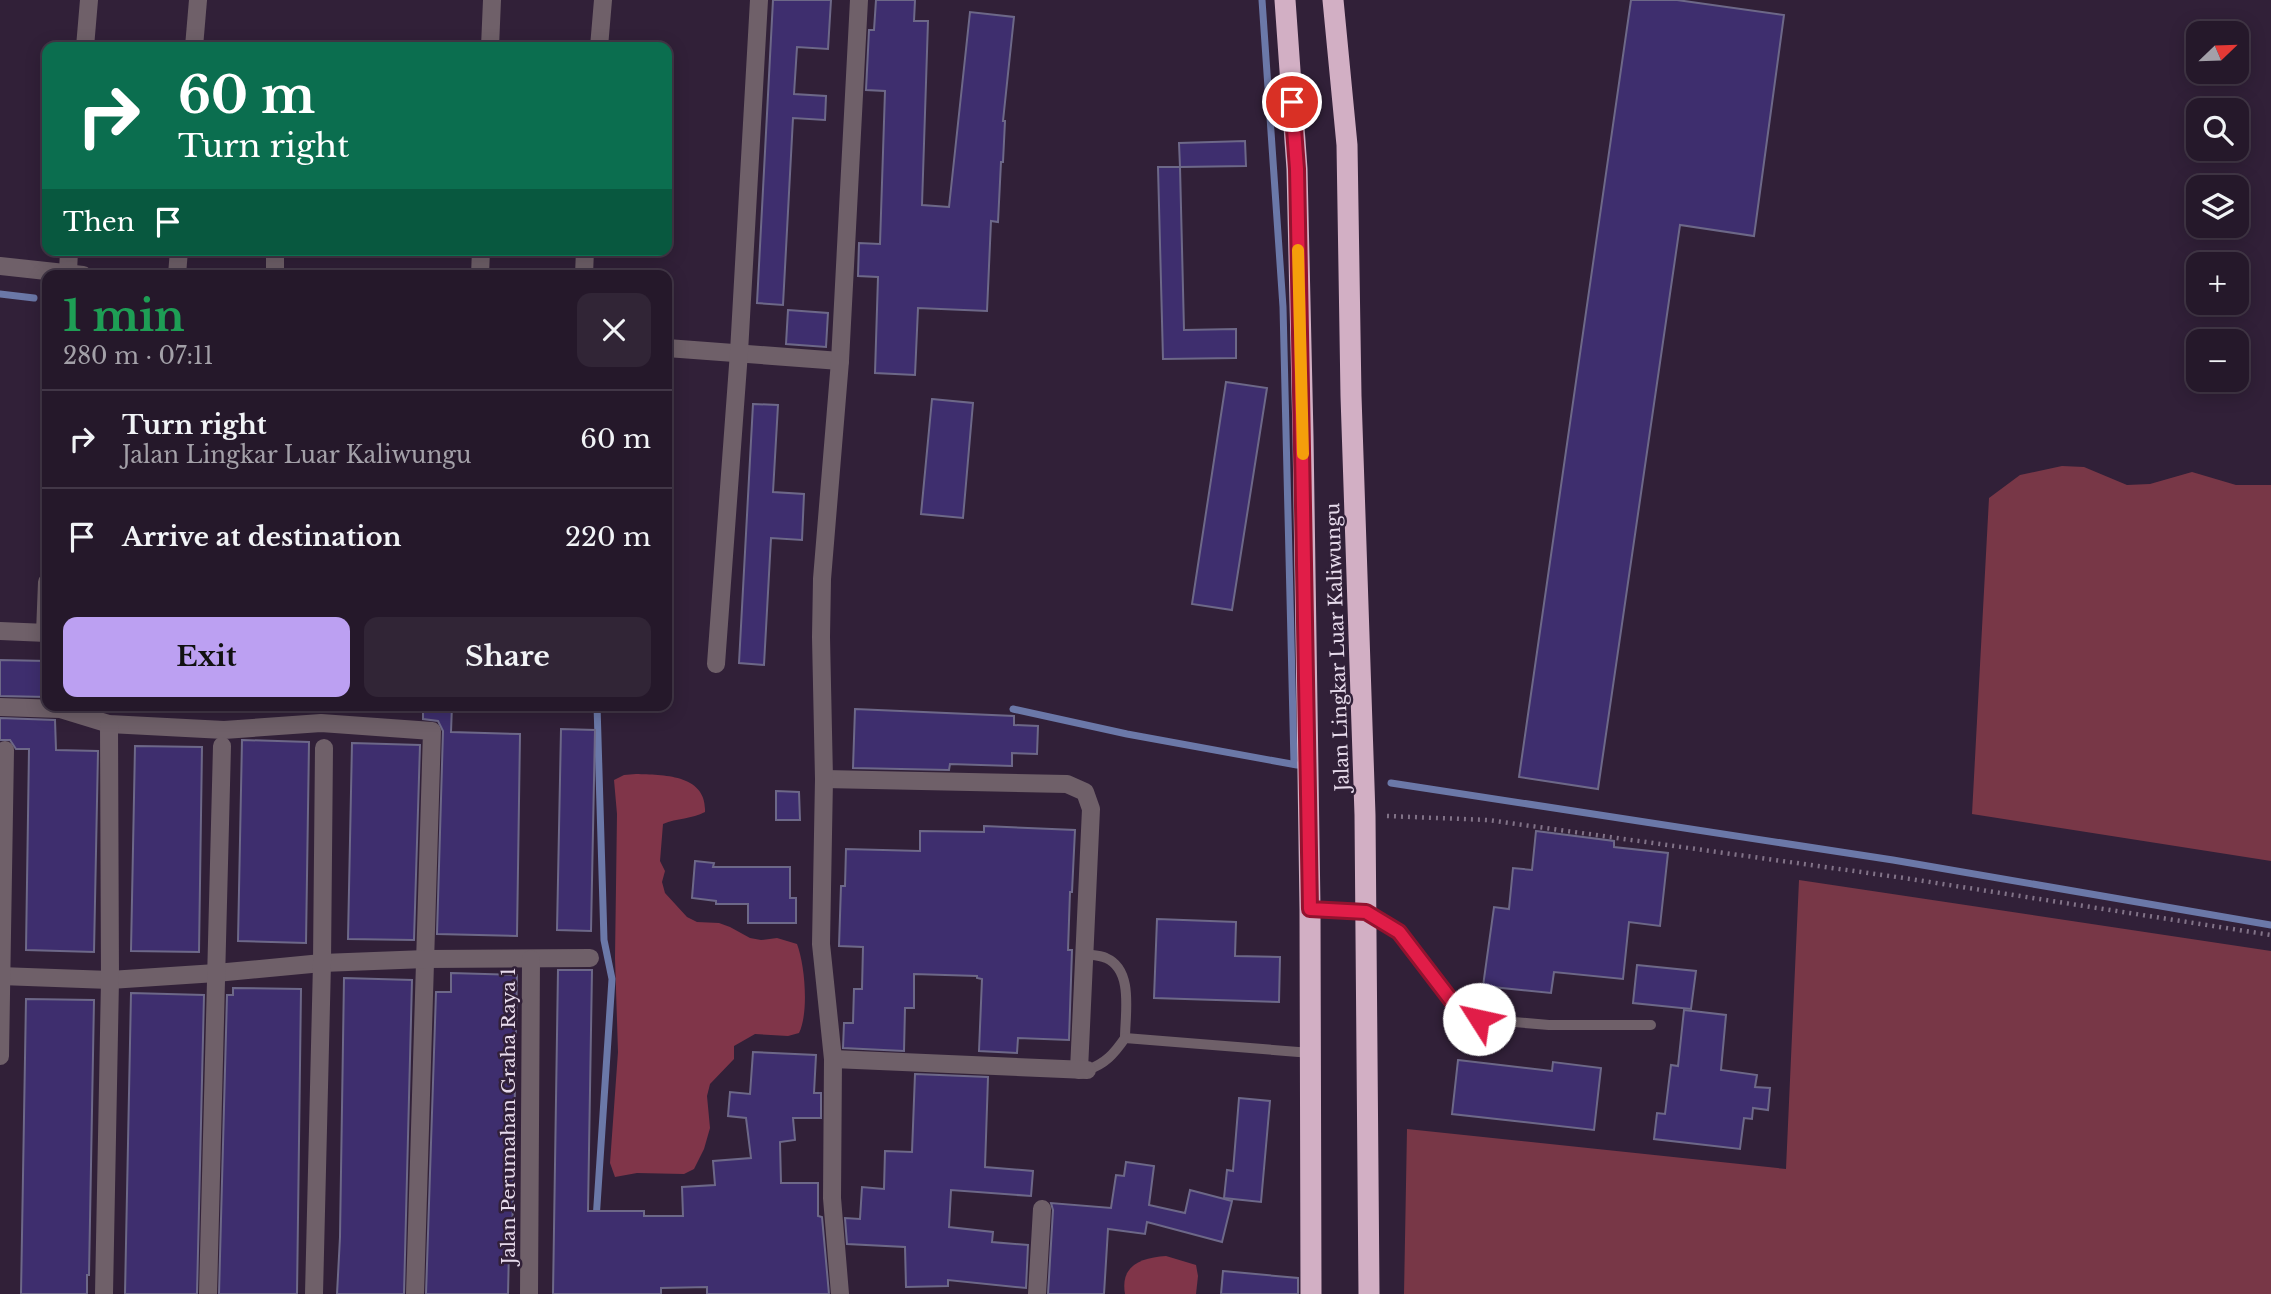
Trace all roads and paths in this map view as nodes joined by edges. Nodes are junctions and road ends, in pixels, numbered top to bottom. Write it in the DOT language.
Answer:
graph roads {
  1 [pos="89,0"];
  2 [pos="198,0"];
  3 [pos="492,0"];
  4 [pos="603,0"];
  5 [pos="759,0"];
  6 [pos="859,0"];
  7 [pos="1285,0"];
  8 [pos="1333,0"];
  9 [pos="85,42"];
  10 [pos="194,42"];
  11 [pos="490,42"];
  12 [pos="599,42"];
  13 [pos="0,266"];
  14 [pos="42,271"];
  15 [pos="672,348"];
  16 [pos="739,352"];
  17 [pos="839,361"];
  18 [pos="0,631"];
  19 [pos="42,633"];
  20 [pos="716,664"];
  21 [pos="0,707"];
  22 [pos="42,708"];
  23 [pos="67,711"];
  24 [pos="109,724"];
  25 [pos="222,746"];
  26 [pos="324,748"];
  27 [pos="5,750"];
  28 [pos="824,779"];
  29 [pos="1365,815"];
  30 [pos="1310,909"];
  31 [pos="1366,912"];
  32 [pos="2271,935"];
  33 [pos="1084,954"];
  34 [pos="590,958"];
  35 [pos="426,959"];
  36 [pos="531,959"];
  37 [pos="322,962"];
  38 [pos="216,973"];
  39 [pos="1,976"];
  40 [pos="110,980"];
  41 [pos="1651,1025"];
  42 [pos="1125,1038"];
  43 [pos="1311,1053"];
  44 [pos="0,1056"];
  45 [pos="833,1059"];
  46 [pos="1083,1070"];
  47 [pos="1042,1209"];
  48 [pos="104,1294"];
  49 [pos="208,1294"];
  50 [pos="314,1294"];
  51 [pos="415,1294"];
  52 [pos="529,1294"];
  53 [pos="841,1294"];
  54 [pos="1037,1294"];
  55 [pos="1311,1294"];
  56 [pos="1369,1294"];
  1 -- 9 [label="street"];
  2 -- 10 [label="street"];
  3 -- 11 [label="street"];
  4 -- 12 [label="street"];
  5 -- 16 [label="street"];
  6 -- 17 [label="street"];
  7 -- 30 [label="highway, Jalan Lingkar Luar Kaliwungu"];
  8 -- 29 [label="highway, Jalan Lingkar Luar Kaliwungu"];
  13 -- 14 [label="street"];
  15 -- 16 [label="street"];
  16 -- 17 [label="street"];
  16 -- 20 [label="street"];
  17 -- 28 [label="street"];
  18 -- 19 [label="street"];
  21 -- 22 [label="street"];
  23 -- 24 [label="street"];
  24 -- 35 [label="street"];
  24 -- 40 [label="street"];
  25 -- 38 [label="street"];
  26 -- 37 [label="street"];
  27 -- 39 [label="street"];
  28 -- 33 [label="street"];
  28 -- 45 [label="street"];
  29 -- 31 [label="highway, Jalan Lingkar Luar Kaliwungu"];
  29 -- 32 [label="path"];
  30 -- 31 [label="lane"];
  30 -- 43 [label="highway, Jalan Lingkar Luar Kaliwungu"];
  31 -- 41 [label="lane"];
  31 -- 56 [label="highway, Jalan Lingkar Luar Kaliwungu"];
  33 -- 42 [label="lane"];
  33 -- 46 [label="street"];
  34 -- 36 [label="street"];
  35 -- 36 [label="street, Jalan Perumahan Graha Raya 1"];
  35 -- 37 [label="street, Jalan Perumahan Graha Raya 1"];
  35 -- 51 [label="street"];
  36 -- 52 [label="street, Jalan Perumahan Graha Raya 1"];
  37 -- 38 [label="street, Jalan Perumahan Graha Raya 1"];
  37 -- 50 [label="street"];
  38 -- 40 [label="street, Jalan Perumahan Graha Raya 1"];
  38 -- 49 [label="street"];
  39 -- 40 [label="street, Jalan Perumahan Graha Raya 1"];
  39 -- 44 [label="street"];
  40 -- 48 [label="street"];
  42 -- 43 [label="lane"];
  42 -- 46 [label="lane"];
  43 -- 55 [label="highway, Jalan Lingkar Luar Kaliwungu"];
  45 -- 46 [label="street"];
  45 -- 53 [label="street"];
  47 -- 54 [label="street"];
}
